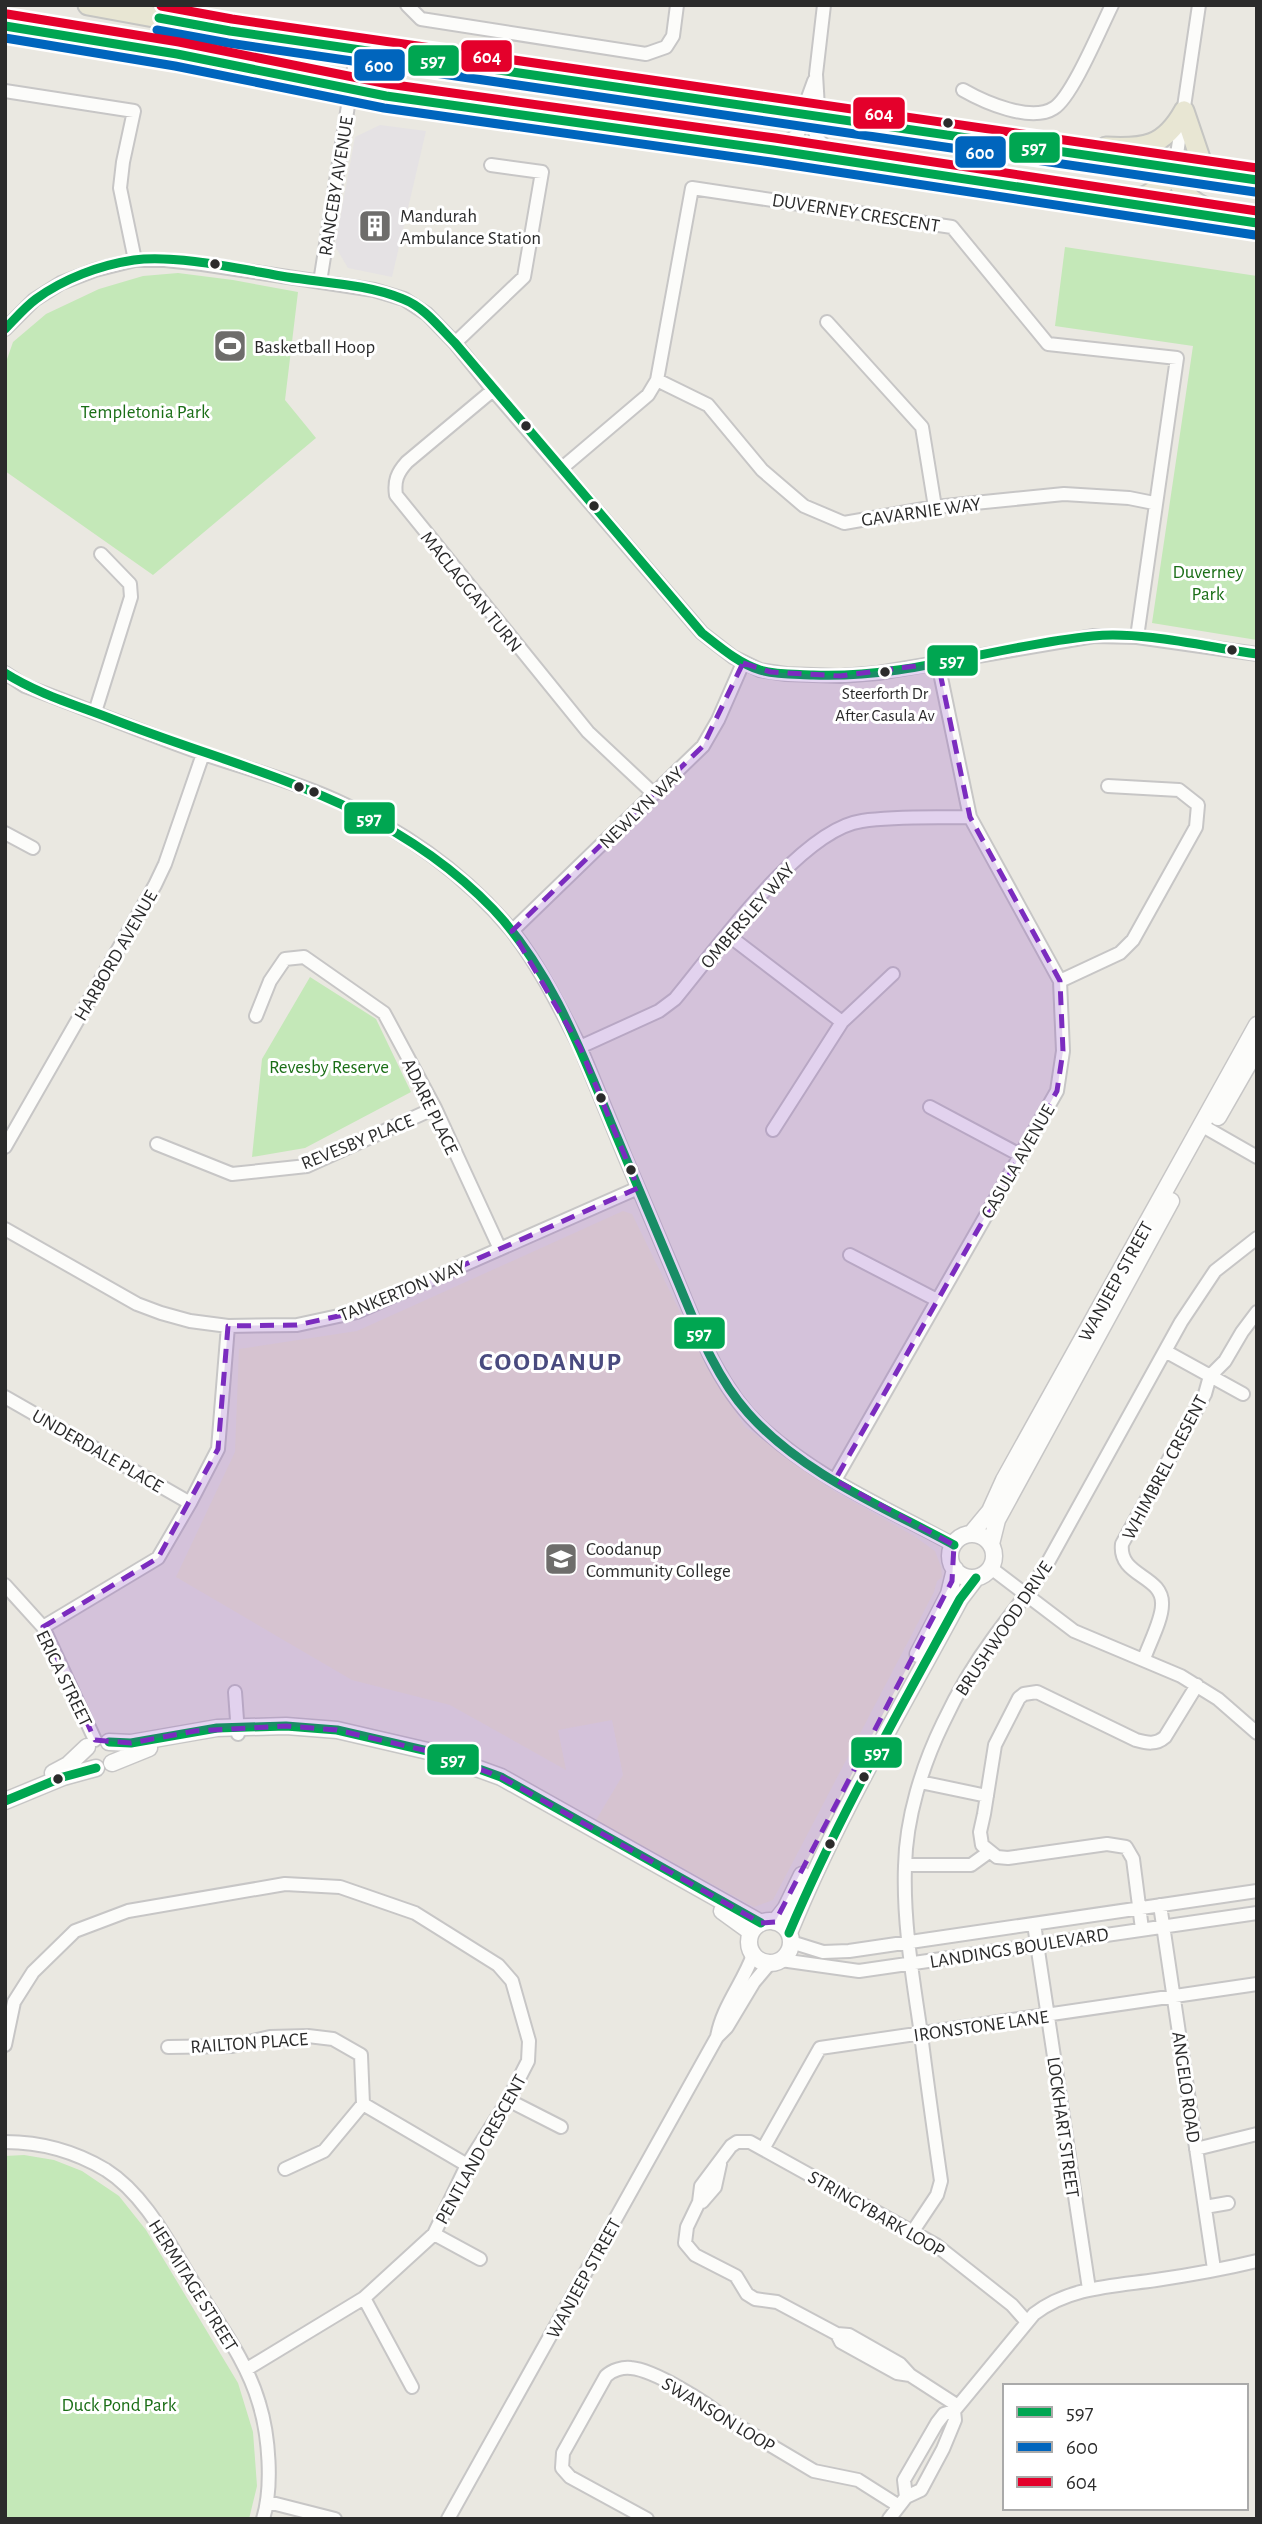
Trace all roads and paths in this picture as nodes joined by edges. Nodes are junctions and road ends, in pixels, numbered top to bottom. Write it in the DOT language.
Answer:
graph roads {
  1 [pos="88,5"];
  2 [pos="407,5"];
  3 [pos="677,5"];
  4 [pos="824,5"];
  5 [pos="1112,5"];
  6 [pos="1199,5"];
  7 [pos="5,26"];
  8 [pos="357,49"];
  9 [pos="350,90"];
  10 [pos="963,90"];
  11 [pos="5,91"];
  12 [pos="1184,111"];
  13 [pos="810,114"];
  14 [pos="773,150"];
  15 [pos="1052,150"];
  16 [pos="838,161"];
  17 [pos="491,165"];
  18 [pos="1175,168"];
  19 [pos="1222,175"];
  20 [pos="1257,180"];
  21 [pos="1112,202"];
  22 [pos="1250,222"];
  23 [pos="135,260"];
  24 [pos="320,282"];
  25 [pos="827,323"];
  26 [pos="5,329"];
  27 [pos="455,343"];
  28 [pos="657,380"];
  29 [pos="493,390"];
  30 [pos="562,468"];
  31 [pos="1154,503"];
  32 [pos="935,506"];
  33 [pos="101,554"];
  34 [pos="1137,637"];
  35 [pos="1257,654"];
  36 [pos="743,663"];
  37 [pos="938,663"];
  38 [pos="5,673"];
  39 [pos="94,712"];
  40 [pos="203,754"];
  41 [pos="1108,786"];
  42 [pos="653,794"];
  43 [pos="970,817"];
  44 [pos="5,833"];
  45 [pos="33,848"];
  46 [pos="512,932"];
  47 [pos="728,935"];
  48 [pos="893,974"];
  49 [pos="1060,981"];
  50 [pos="256,1016"];
  51 [pos="842,1022"];
  52 [pos="1257,1025"];
  53 [pos="580,1047"];
  54 [pos="1257,1049"];
  55 [pos="930,1107"];
  56 [pos="435,1108"];
  57 [pos="1205,1127"];
  58 [pos="773,1130"];
  59 [pos="157,1144"];
  60 [pos="5,1147"];
  61 [pos="1020,1155"];
  62 [pos="1257,1157"];
  63 [pos="638,1188"];
  64 [pos="5,1229"];
  65 [pos="1257,1238"];
  66 [pos="500,1249"];
  67 [pos="850,1255"];
  68 [pos="937,1300"];
  69 [pos="1257,1312"];
  70 [pos="228,1326"];
  71 [pos="1165,1351"];
  72 [pos="1210,1376"];
  73 [pos="1243,1394"];
  74 [pos="5,1397"];
  75 [pos="835,1480"];
  76 [pos="190,1503"];
  77 [pos="971,1534"];
  78 [pos="991,1544"];
  79 [pos="954,1545"];
  80 [pos="991,1568"];
  81 [pos="955,1570"];
  82 [pos="976,1578"];
  83 [pos="5,1586"];
  84 [pos="1026,1596"];
  85 [pos="43,1627"];
  86 [pos="1144,1659"];
  87 [pos="1197,1685"];
  88 [pos="235,1692"];
  89 [pos="238,1731"];
  90 [pos="1257,1733"];
  91 [pos="97,1743"];
  92 [pos="104,1766"];
  93 [pos="920,1782"];
  94 [pos="5,1793"];
  95 [pos="988,1796"];
  96 [pos="5,1801"];
  97 [pos="989,1852"];
  98 [pos="905,1865"];
  99 [pos="1257,1891"];
  100 [pos="1160,1905"];
  101 [pos="1139,1908"];
  102 [pos="1257,1913"];
  103 [pos="1034,1924"];
  104 [pos="762,1925"];
  105 [pos="1163,1925"];
  106 [pos="1142,1928"];
  107 [pos="790,1938"];
  108 [pos="909,1942"];
  109 [pos="1037,1944"];
  110 [pos="752,1955"];
  111 [pos="775,1962"];
  112 [pos="911,1964"];
  113 [pos="1257,1984"];
  114 [pos="1174,1997"];
  115 [pos="10,1999"];
  116 [pos="1048,2015"];
  117 [pos="920,2034"];
  118 [pos="717,2037"];
  119 [pos="5,2045"];
  120 [pos="168,2047"];
  121 [pos="508,2100"];
  122 [pos="363,2104"];
  123 [pos="561,2127"];
  124 [pos="1257,2134"];
  125 [pos="5,2142"];
  126 [pos="763,2149"];
  127 [pos="1196,2149"];
  128 [pos="467,2165"];
  129 [pos="285,2169"];
  130 [pos="1228,2203"];
  131 [pos="1205,2207"];
  132 [pos="913,2231"];
  133 [pos="434,2234"];
  134 [pos="480,2259"];
  135 [pos="1257,2261"];
  136 [pos="1214,2269"];
  137 [pos="1089,2289"];
  138 [pos="364,2298"];
  139 [pos="1027,2322"];
  140 [pos="247,2369"];
  141 [pos="412,2388"];
  142 [pos="956,2409"];
  143 [pos="902,2501"];
  144 [pos="268,2502"];
  145 [pos="263,2519"];
  146 [pos="335,2519"];
  147 [pos="449,2519"];
  148 [pos="647,2519"];
  149 [pos="890,2519"];
  1 -- 8 [label="main road"];
  2 -- 3 [label="street"];
  4 -- 13 [label="street"];
  5 -- 10 [label="street"];
  6 -- 12 [label="street"];
  7 -- 9 [label="main road"];
  8 -- 9 [label="street, RANCEBY AVENUE"];
  8 -- 13 [label="main road"];
  9 -- 14 [label="main road"];
  9 -- 24 [label="street, RANCEBY AVENUE"];
  11 -- 23 [label="street"];
  12 -- 15 [label="main road"];
  12 -- 18 [label="street"];
  12 -- 19 [label="main road"];
  13 -- 14 [label="street"];
  13 -- 15 [label="main road"];
  13 -- 16 [label="street"];
  14 -- 16 [label="main road"];
  15 -- 18 [label="main road"];
  16 -- 21 [label="main road"];
  17 -- 27 [label="street"];
  18 -- 19 [label="main road"];
  18 -- 21 [label="main road"];
  18 -- 22 [label="main road"];
  19 -- 20 [label="main road"];
  21 -- 22 [label="main road"];
  23 -- 24 [label="street"];
  23 -- 26 [label="street"];
  24 -- 27 [label="street"];
  25 -- 32 [label="street"];
  27 -- 29 [label="street"];
  28 -- 30 [label="street, DUVERNEY CRESCENT"];
  28 -- 31 [label="street, DUVERNEY CRESCENT"];
  28 -- 32 [label="street, GAVARNIE WAY"];
  29 -- 30 [label="street"];
  29 -- 42 [label="street, MACLAGGAN TURN"];
  30 -- 36 [label="street"];
  31 -- 32 [label="street, GAVARNIE WAY"];
  31 -- 34 [label="street, DUVERNEY CRESCENT"];
  33 -- 39 [label="street"];
  34 -- 35 [label="street"];
  34 -- 37 [label="street"];
  36 -- 37 [label="street"];
  36 -- 42 [label="street, NEWLYN WAY"];
  37 -- 43 [label="street, CASULA AVENUE"];
  38 -- 39 [label="street"];
  39 -- 40 [label="street"];
  40 -- 46 [label="street"];
  40 -- 60 [label="street, HARBORD AVENUE"];
  41 -- 49 [label="street"];
  42 -- 46 [label="street, NEWLYN WAY"];
  43 -- 47 [label="street, OMBERSLEY WAY"];
  43 -- 49 [label="street, CASULA AVENUE"];
  44 -- 45 [label="street"];
  46 -- 53 [label="street"];
  47 -- 51 [label="street"];
  47 -- 53 [label="street, OMBERSLEY WAY"];
  48 -- 51 [label="street"];
  49 -- 61 [label="street, CASULA AVENUE"];
  50 -- 56 [label="street, ADARE PLACE"];
  51 -- 58 [label="street"];
  52 -- 57 [label="main road, WANJEEP STREET"];
  53 -- 63 [label="street"];
  54 -- 57 [label="main road, WANJEEP STREET"];
  55 -- 61 [label="street"];
  56 -- 59 [label="street, REVESBY PLACE"];
  56 -- 66 [label="street, ADARE PLACE"];
  57 -- 62 [label="street"];
  57 -- 77 [label="main road, WANJEEP STREET"];
  57 -- 78 [label="main road, WANJEEP STREET"];
  61 -- 68 [label="street, CASULA AVENUE"];
  63 -- 66 [label="street, TANKERTON WAY"];
  63 -- 75 [label="street"];
  64 -- 70 [label="street, TANKERTON WAY"];
  65 -- 71 [label="street, BRUSHWOOD DRIVE"];
  66 -- 70 [label="street, TANKERTON WAY"];
  67 -- 68 [label="street"];
  68 -- 75 [label="street, CASULA AVENUE"];
  69 -- 72 [label="street, WHIMBREL CRESENT"];
  70 -- 76 [label="street"];
  71 -- 72 [label="street"];
  71 -- 84 [label="street, BRUSHWOOD DRIVE"];
  72 -- 73 [label="street"];
  72 -- 86 [label="street, WHIMBREL CRESENT"];
  74 -- 76 [label="street, UNDERDALE PLACE"];
  75 -- 79 [label="street"];
  76 -- 85 [label="street"];
  77 -- 78 [label="main road"];
  77 -- 79 [label="main road"];
  78 -- 80 [label="main road"];
  79 -- 81 [label="main road"];
  80 -- 82 [label="main road"];
  80 -- 84 [label="street"];
  81 -- 82 [label="main road"];
  81 -- 104 [label="main road"];
  82 -- 107 [label="main road"];
  83 -- 85 [label="street, ERICA STREET"];
  84 -- 86 [label="street"];
  84 -- 93 [label="street, BRUSHWOOD DRIVE"];
  85 -- 91 [label="street, ERICA STREET"];
  86 -- 87 [label="street"];
  87 -- 90 [label="street"];
  87 -- 95 [label="street"];
  88 -- 89 [label="street"];
  89 -- 91 [label="main road"];
  89 -- 92 [label="main road"];
  89 -- 104 [label="main road"];
  91 -- 92 [label="main road"];
  91 -- 92 [label="main road"];
  91 -- 94 [label="main road"];
  92 -- 96 [label="main road"];
  93 -- 95 [label="street"];
  93 -- 98 [label="street, BRUSHWOOD DRIVE"];
  95 -- 97 [label="street"];
  97 -- 98 [label="street"];
  97 -- 101 [label="street"];
  98 -- 108 [label="street, BRUSHWOOD DRIVE"];
  99 -- 100 [label="street, LANDINGS BOULEVARD"];
  100 -- 101 [label="street, LANDINGS BOULEVARD"];
  100 -- 105 [label="street, ANGELO ROAD"];
  101 -- 103 [label="street, LANDINGS BOULEVARD"];
  101 -- 106 [label="street"];
  102 -- 105 [label="street, LANDINGS BOULEVARD"];
  103 -- 108 [label="street, LANDINGS BOULEVARD"];
  103 -- 109 [label="street, LOCKHART STREET"];
  104 -- 107 [label="main road"];
  104 -- 110 [label="main road"];
  105 -- 106 [label="street, LANDINGS BOULEVARD"];
  105 -- 114 [label="street, ANGELO ROAD"];
  106 -- 109 [label="street, LANDINGS BOULEVARD"];
  107 -- 108 [label="street, LANDINGS BOULEVARD"];
  107 -- 111 [label="main road"];
  108 -- 112 [label="street, BRUSHWOOD DRIVE"];
  109 -- 112 [label="street, LANDINGS BOULEVARD"];
  109 -- 116 [label="street, LOCKHART STREET"];
  110 -- 111 [label="main road"];
  110 -- 118 [label="street, WANJEEP STREET"];
  111 -- 112 [label="street, LANDINGS BOULEVARD"];
  111 -- 118 [label="street, WANJEEP STREET"];
  112 -- 117 [label="street, BRUSHWOOD DRIVE"];
  113 -- 114 [label="street, IRONSTONE LANE"];
  114 -- 116 [label="street, IRONSTONE LANE"];
  114 -- 127 [label="street, ANGELO ROAD"];
  115 -- 119 [label="street, PENTLAND CRESCENT"];
  115 -- 121 [label="street, PENTLAND CRESCENT"];
  116 -- 117 [label="street, IRONSTONE LANE"];
  116 -- 137 [label="street, LOCKHART STREET"];
  117 -- 126 [label="street, IRONSTONE LANE"];
  117 -- 132 [label="street, BRUSHWOOD DRIVE"];
  118 -- 147 [label="street, WANJEEP STREET"];
  120 -- 122 [label="street, RAILTON PLACE"];
  121 -- 123 [label="street"];
  121 -- 128 [label="street, PENTLAND CRESCENT"];
  122 -- 128 [label="street"];
  122 -- 129 [label="street"];
  124 -- 127 [label="street"];
  125 -- 140 [label="street, HERMITAGE STREET"];
  126 -- 132 [label="street, STRINGYBARK LOOP"];
  126 -- 142 [label="street, STRINGYBARK LOOP"];
  127 -- 131 [label="street, ANGELO ROAD"];
  128 -- 133 [label="street, PENTLAND CRESCENT"];
  130 -- 131 [label="street"];
  131 -- 136 [label="street, ANGELO ROAD"];
  132 -- 139 [label="street, STRINGYBARK LOOP"];
  133 -- 134 [label="street"];
  133 -- 138 [label="street, PENTLAND CRESCENT"];
  135 -- 136 [label="street"];
  136 -- 137 [label="street"];
  137 -- 139 [label="street"];
  138 -- 140 [label="street, PENTLAND CRESCENT"];
  138 -- 141 [label="street"];
  139 -- 142 [label="street"];
  140 -- 144 [label="street, HERMITAGE STREET"];
  142 -- 143 [label="street"];
  142 -- 143 [label="street"];
  143 -- 148 [label="street, SWANSON LOOP"];
  143 -- 149 [label="street"];
  144 -- 145 [label="street, HERMITAGE STREET"];
  144 -- 146 [label="street"];
}
